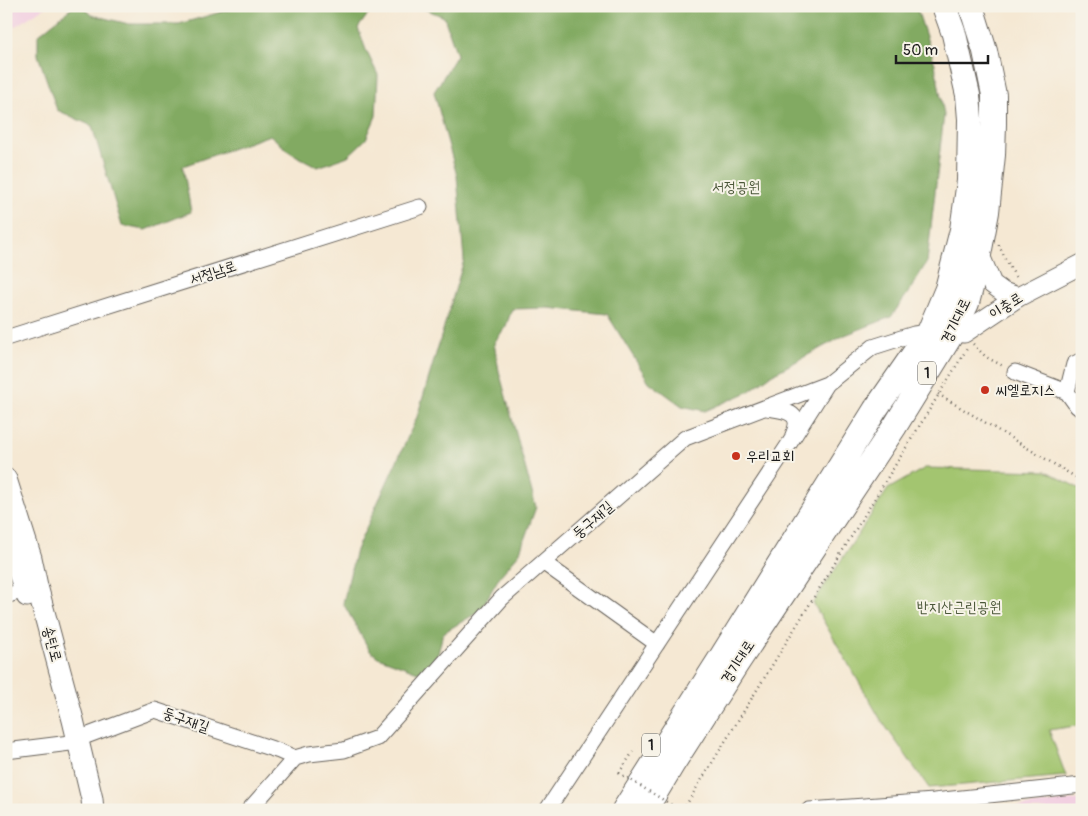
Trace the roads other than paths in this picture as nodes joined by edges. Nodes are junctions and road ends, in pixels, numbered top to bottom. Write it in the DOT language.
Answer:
graph roads {
  1 [pos="944,6"];
  2 [pos="971,6"];
  3 [pos="420,208"];
  4 [pos="979,253"];
  5 [pos="1082,264"];
  6 [pos="1018,297"];
  7 [pos="929,332"];
  8 [pos="959,333"];
  9 [pos="6,338"];
  10 [pos="1082,360"];
  11 [pos="1015,372"];
  12 [pos="827,384"];
  13 [pos="1067,392"];
  14 [pos="765,408"];
  15 [pos="1082,410"];
  16 [pos="789,444"];
  17 [pos="6,479"];
  18 [pos="6,535"];
  19 [pos="544,563"];
  20 [pos="23,591"];
  21 [pos="657,644"];
  22 [pos="709,691"];
  23 [pos="74,741"];
  24 [pos="6,750"];
  25 [pos="295,758"];
  26 [pos="1082,785"];
  27 [pos="935,805"];
  28 [pos="257,807"];
  29 [pos="818,809"];
  30 [pos="83,810"];
  31 [pos="93,810"];
  32 [pos="547,810"];
  33 [pos="611,810"];
  34 [pos="624,810"];
  35 [pos="645,810"];
  36 [pos="657,810"];
  37 [pos="809,810"];
  1 -- 7 [label="main road, 경기대로 / 1"];
  2 -- 4 [label="main road, 경기대로 / 1"];
  3 -- 9 [label="street, 서정남로"];
  4 -- 6 [label="street"];
  4 -- 8 [label="main road, 경기대로 / 1"];
  5 -- 6 [label="street, 이충로"];
  6 -- 8 [label="street, 이충로"];
  7 -- 8 [label="street"];
  7 -- 12 [label="street, 둥구재길"];
  7 -- 22 [label="main road, 경기대로 / 1"];
  8 -- 22 [label="main road, 경기대로 / 1"];
  10 -- 13 [label="street"];
  11 -- 13 [label="street"];
  12 -- 14 [label="street, 둥구재길"];
  12 -- 16 [label="street"];
  13 -- 15 [label="street"];
  14 -- 16 [label="street"];
  14 -- 19 [label="street, 둥구재길"];
  16 -- 21 [label="street"];
  17 -- 20 [label="main road, 송탄로"];
  18 -- 20 [label="main road, 송탄로"];
  19 -- 21 [label="street"];
  19 -- 25 [label="street, 둥구재길"];
  20 -- 23 [label="main road, 송탄로"];
  21 -- 32 [label="street"];
  22 -- 33 [label="main road, 경기대로 / 1"];
  22 -- 34 [label="main road, 경기대로 / 1"];
  22 -- 35 [label="main road, 경기대로 / 1"];
  22 -- 36 [label="main road, 경기대로 / 1"];
  23 -- 24 [label="street, 둥구재길"];
  23 -- 25 [label="street, 둥구재길"];
  23 -- 30 [label="main road, 송탄로"];
  23 -- 31 [label="main road, 송탄로"];
  25 -- 28 [label="street"];
  26 -- 27 [label="street"];
  27 -- 29 [label="street"];
  29 -- 37 [label="street"];
}
